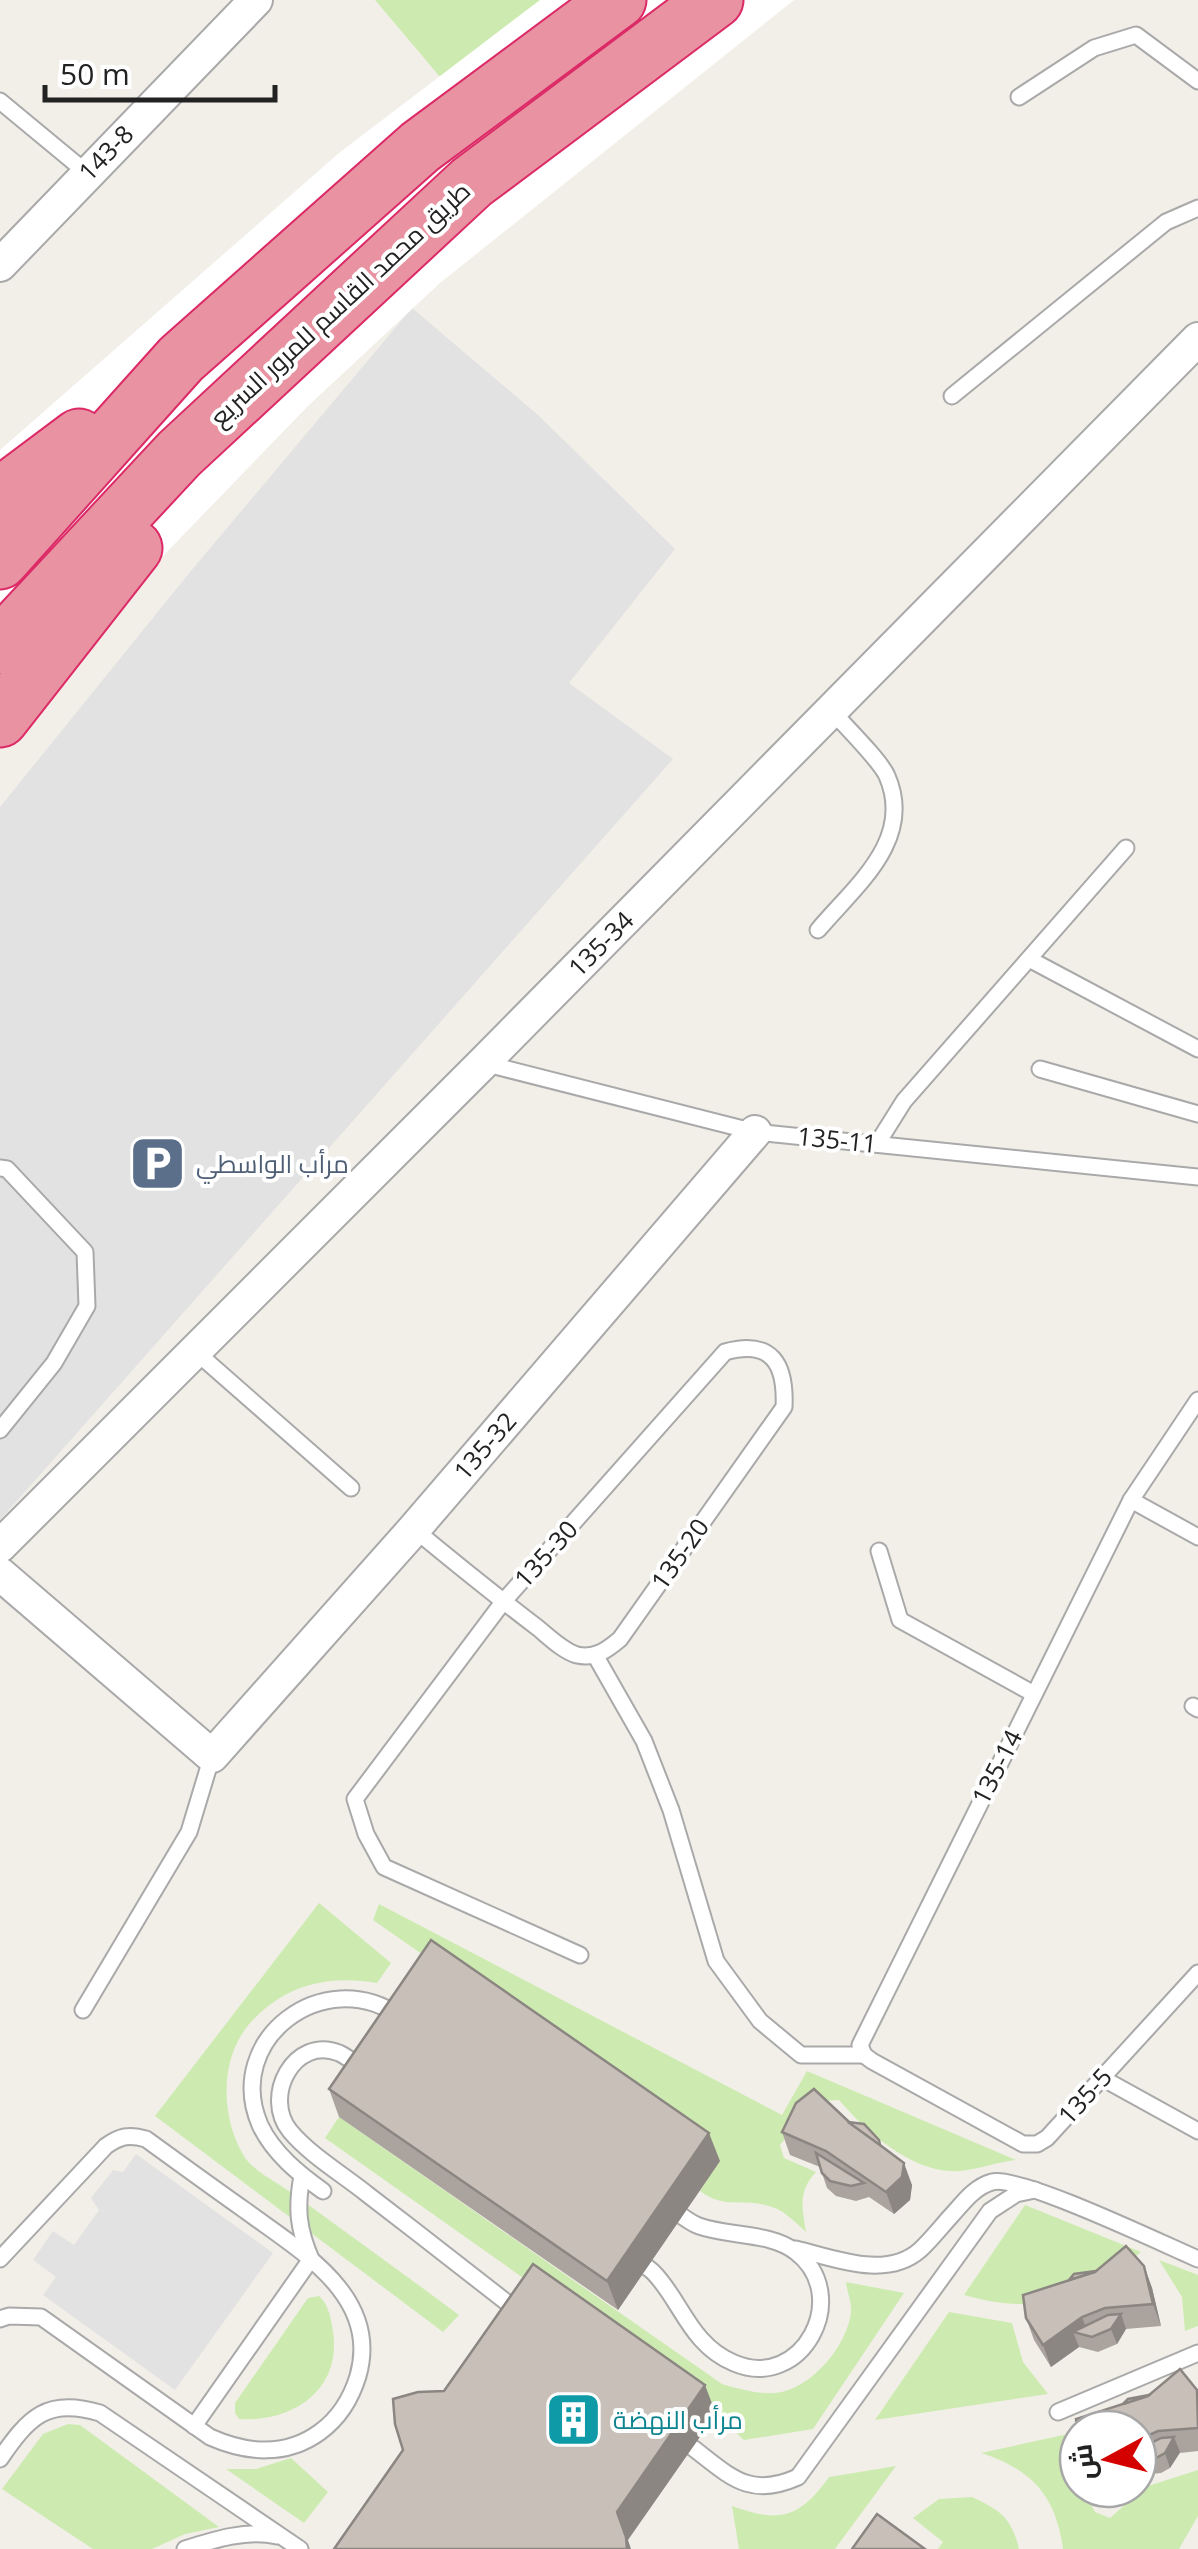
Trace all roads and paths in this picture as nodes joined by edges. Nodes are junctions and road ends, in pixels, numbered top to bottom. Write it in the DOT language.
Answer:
graph roads {
  1 [pos="256,0"];
  2 [pos="618,0"];
  3 [pos="715,0"];
  4 [pos="1198,81"];
  5 [pos="1018,97"];
  6 [pos="0,101"];
  7 [pos="87,173"];
  8 [pos="1198,208"];
  9 [pos="0,265"];
  10 [pos="308,333"];
  11 [pos="1198,339"];
  12 [pos="181,359"];
  13 [pos="952,396"];
  14 [pos="0,496"];
  15 [pos="0,562"];
  16 [pos="0,646"];
  17 [pos="831,710"];
  18 [pos="0,719"];
  19 [pos="1126,848"];
  20 [pos="818,930"];
  21 [pos="1030,958"];
  22 [pos="1198,1049"];
  23 [pos="483,1063"];
  24 [pos="1040,1068"];
  25 [pos="1198,1114"];
  26 [pos="755,1132"];
  27 [pos="877,1144"];
  28 [pos="0,1168"];
  29 [pos="1198,1177"];
  30 [pos="195,1351"];
  31 [pos="764,1352"];
  32 [pos="1198,1400"];
  33 [pos="0,1430"];
  34 [pos="351,1488"];
  35 [pos="1131,1500"];
  36 [pos="414,1529"];
  37 [pos="1198,1536"];
  38 [pos="0,1546"];
  39 [pos="879,1550"];
  40 [pos="0,1574"];
  41 [pos="503,1602"];
  42 [pos="595,1655"];
  43 [pos="1034,1694"];
  44 [pos="212,1756"];
  45 [pos="580,1956"];
  46 [pos="1198,1972"];
  47 [pos="84,2010"];
  48 [pos="408,2023"];
  49 [pos="864,2055"];
  50 [pos="1102,2078"];
  51 [pos="386,2086"];
  52 [pos="1198,2131"];
  53 [pos="302,2176"];
  54 [pos="324,2190"];
  55 [pos="1034,2190"];
  56 [pos="648,2191"];
  57 [pos="790,2248"];
  58 [pos="622,2250"];
  59 [pos="0,2259"];
  60 [pos="311,2259"];
  61 [pos="1198,2259"];
  62 [pos="526,2317"];
  63 [pos="0,2320"];
  64 [pos="1198,2353"];
  65 [pos="1065,2409"];
  66 [pos="194,2426"];
  67 [pos="692,2448"];
  68 [pos="0,2458"];
  69 [pos="185,2549"];
  70 [pos="298,2549"];
  1 -- 7 [label="street, 143-8"];
  2 -- 12 [label="highway"];
  3 -- 10 [label="highway, طريق محمد القاسم للمرور السريع"];
  4 -- 5 [label="lane"];
  6 -- 7 [label="lane"];
  7 -- 9 [label="street, 143-8"];
  8 -- 13 [label="lane"];
  10 -- 16 [label="highway, طريق محمد القاسم للمرور السريع"];
  10 -- 18 [label="highway"];
  11 -- 17 [label="street, 135-34"];
  12 -- 14 [label="highway"];
  12 -- 15 [label="highway"];
  17 -- 20 [label="lane"];
  17 -- 23 [label="street, 135-34"];
  19 -- 21 [label="lane"];
  21 -- 22 [label="lane"];
  21 -- 27 [label="lane"];
  23 -- 26 [label="lane, 135-11"];
  23 -- 30 [label="street, 135-34"];
  24 -- 25 [label="lane"];
  26 -- 27 [label="lane, 135-11"];
  26 -- 36 [label="street, 135-32"];
  27 -- 29 [label="lane, 135-11"];
  28 -- 33 [label="lane"];
  30 -- 34 [label="lane"];
  30 -- 38 [label="street, 135-34"];
  31 -- 41 [label="lane, 135-30"];
  31 -- 42 [label="lane, 135-20"];
  32 -- 35 [label="lane, 135-14"];
  35 -- 37 [label="lane"];
  35 -- 43 [label="lane, 135-14"];
  36 -- 41 [label="lane"];
  36 -- 44 [label="street, 135-32"];
  39 -- 43 [label="lane"];
  40 -- 44 [label="street"];
  41 -- 42 [label="lane"];
  41 -- 45 [label="lane, 135-30"];
  42 -- 49 [label="lane"];
  43 -- 49 [label="lane, 135-14"];
  44 -- 47 [label="lane"];
  46 -- 50 [label="lane, 135-5"];
  48 -- 53 [label="lane"];
  49 -- 50 [label="lane, 135-5"];
  50 -- 52 [label="lane"];
  51 -- 62 [label="lane"];
  53 -- 54 [label="lane"];
  53 -- 60 [label="lane"];
  55 -- 57 [label="lane"];
  55 -- 61 [label="lane"];
  55 -- 67 [label="lane"];
  56 -- 58 [label="lane"];
  59 -- 60 [label="lane"];
  60 -- 66 [label="lane"];
  60 -- 66 [label="lane"];
  63 -- 66 [label="lane"];
  64 -- 65 [label="lane"];
  68 -- 70 [label="lane"];
  69 -- 70 [label="lane"];
}
